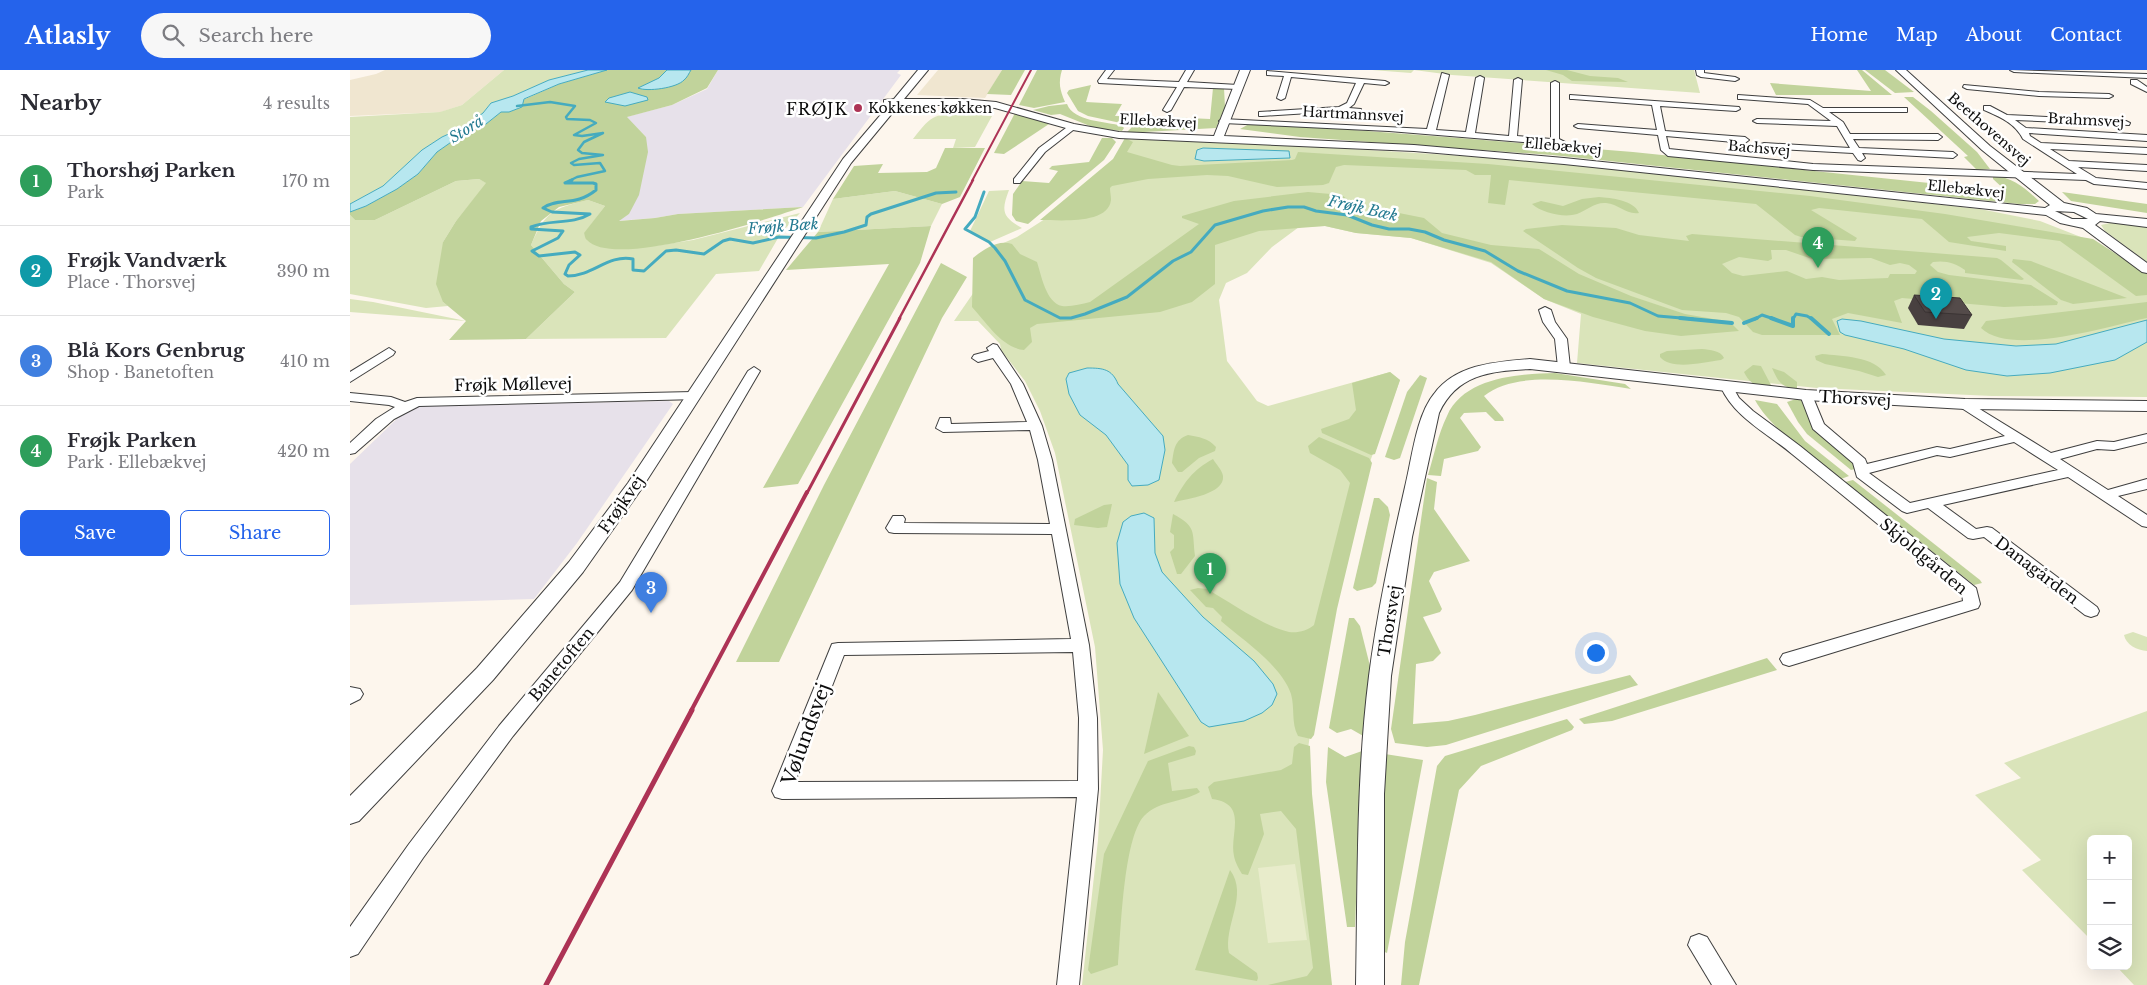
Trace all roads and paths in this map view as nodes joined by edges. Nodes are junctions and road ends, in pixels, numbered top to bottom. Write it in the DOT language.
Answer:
graph roads {
  1 [pos="915,70"];
  2 [pos="923,70"];
  3 [pos="1110,70"];
  4 [pos="1190,70"];
  5 [pos="1246,70"];
  6 [pos="1700,70"];
  7 [pos="1901,70"];
  8 [pos="2014,70"];
  9 [pos="2004,71"];
  10 [pos="1270,73"];
  11 [pos="1445,74"];
  12 [pos="1288,75"];
  13 [pos="2147,76"];
  14 [pos="1480,78"];
  15 [pos="1735,79"];
  16 [pos="1518,80"];
  17 [pos="2018,80"];
  18 [pos="1361,81"];
  19 [pos="1980,81"];
  20 [pos="1385,82"];
  21 [pos="2134,82"];
  22 [pos="1555,83"];
  23 [pos="1182,85"];
  24 [pos="2053,86"];
  25 [pos="1238,87"];
  26 [pos="2147,90"];
  27 [pos="2039,94"];
  28 [pos="2109,96"];
  29 [pos="1573,97"];
  30 [pos="1741,97"];
  31 [pos="1281,98"];
  32 [pos="892,102"];
  33 [pos="1655,103"];
  34 [pos="1987,108"];
  35 [pos="1341,109"];
  36 [pos="1736,109"];
  37 [pos="1167,110"];
  38 [pos="1820,110"];
  39 [pos="1904,110"];
  40 [pos="1358,111"];
  41 [pos="1262,114"];
  42 [pos="1277,114"];
  43 [pos="2006,117"];
  44 [pos="1223,121"];
  45 [pos="1757,121"];
  46 [pos="1274,123"];
  47 [pos="2126,123"];
  48 [pos="1840,124"];
  49 [pos="1578,126"];
  50 [pos="1073,127"];
  51 [pos="2024,130"];
  52 [pos="1431,132"];
  53 [pos="1661,133"];
  54 [pos="1470,134"];
  55 [pos="1848,136"];
  56 [pos="1938,137"];
  57 [pos="1513,138"];
  58 [pos="2147,138"];
  59 [pos="1218,139"];
  60 [pos="1745,140"];
  61 [pos="1764,146"];
  62 [pos="2039,146"];
  63 [pos="1857,151"];
  64 [pos="2147,151"];
  65 [pos="1953,155"];
  66 [pos="2070,164"];
  67 [pos="2147,168"];
  68 [pos="1868,169"];
  69 [pos="2017,173"];
  70 [pos="2087,177"];
  71 [pos="1017,181"];
  72 [pos="2147,186"];
  73 [pos="2055,209"];
  74 [pos="2089,220"];
  75 [pos="2147,223"];
  76 [pos="2147,269"];
  77 [pos="1545,310"];
  78 [pos="388,352"];
  79 [pos="978,358"];
  80 [pos="1564,367"];
  81 [pos="754,371"];
  82 [pos="350,378"];
  83 [pos="1727,387"];
  84 [pos="1806,395"];
  85 [pos="693,396"];
  86 [pos="350,397"];
  87 [pos="1965,404"];
  88 [pos="403,406"];
  89 [pos="2145,407"];
  90 [pos="945,421"];
  91 [pos="1035,426"];
  92 [pos="2018,437"];
  93 [pos="2147,438"];
  94 [pos="350,450"];
  95 [pos="2048,458"];
  96 [pos="1862,470"];
  97 [pos="2069,472"];
  98 [pos="2147,484"];
  99 [pos="2106,495"];
  100 [pos="1931,503"];
  101 [pos="898,519"];
  102 [pos="2147,522"];
  103 [pos="1059,529"];
  104 [pos="2091,611"];
  105 [pos="1081,645"];
  106 [pos="1789,659"];
  107 [pos="1088,788"];
  108 [pos="350,813"];
  109 [pos="1699,945"];
  110 [pos="350,946"];
  111 [pos="1068,985"];
  112 [pos="1370,985"];
  113 [pos="1725,985"];
  1 -- 32 [label="street, Frøjkvej"];
  2 -- 32 [label="street, Frøjkvej"];
  3 -- 23 [label="street"];
  4 -- 23 [label="street"];
  5 -- 25 [label="street"];
  6 -- 15 [label="street"];
  7 -- 69 [label="street, Beethovensvej"];
  8 -- 13 [label="street"];
  9 -- 17 [label="street"];
  10 -- 12 [label="street"];
  11 -- 52 [label="street"];
  12 -- 18 [label="street"];
  12 -- 31 [label="street, Hartmannsvej"];
  14 -- 54 [label="street"];
  16 -- 57 [label="street"];
  18 -- 20 [label="street"];
  18 -- 35 [label="street, Hartmannsvej"];
  19 -- 27 [label="street"];
  21 -- 26 [label="street"];
  22 -- 57 [label="street, Hartmannsvej"];
  23 -- 25 [label="street"];
  23 -- 37 [label="street"];
  24 -- 27 [label="street"];
  25 -- 44 [label="street"];
  27 -- 28 [label="street"];
  29 -- 33 [label="street"];
  30 -- 38 [label="street"];
  32 -- 50 [label="street, Ellebækvej"];
  32 -- 85 [label="street, Frøjkvej"];
  33 -- 36 [label="street"];
  33 -- 53 [label="street, Bachsvej"];
  34 -- 43 [label="street, Brahmsvej"];
  35 -- 40 [label="street, Hartmannsvej"];
  35 -- 42 [label="street, Hartmannsvej"];
  38 -- 39 [label="street"];
  38 -- 48 [label="street"];
  41 -- 42 [label="street, Hartmannsvej"];
  42 -- 46 [label="street"];
  43 -- 47 [label="street, Brahmsvej"];
  43 -- 51 [label="street, Brahmsvej"];
  44 -- 46 [label="street, Hartmannsvej"];
  44 -- 59 [label="street"];
  45 -- 48 [label="street, Bachsvej"];
  46 -- 52 [label="street, Hartmannsvej"];
  48 -- 55 [label="street"];
  49 -- 53 [label="street, Bachsvej"];
  50 -- 59 [label="street, Ellebækvej"];
  50 -- 71 [label="street"];
  51 -- 58 [label="street, Brahmsvej"];
  51 -- 62 [label="street, Brahmsvej"];
  52 -- 54 [label="street, Hartmannsvej"];
  53 -- 60 [label="street, Bachsvej"];
  53 -- 68 [label="street, Bachsvej"];
  54 -- 57 [label="street, Hartmannsvej"];
  55 -- 56 [label="street"];
  55 -- 63 [label="street"];
  59 -- 73 [label="street, Ellebækvej"];
  61 -- 63 [label="street, Bachsvej"];
  62 -- 64 [label="street, Brahmsvej"];
  62 -- 66 [label="street, Brahmsvej"];
  63 -- 65 [label="street, Bachsvej"];
  63 -- 68 [label="street"];
  66 -- 67 [label="street, Brahmsvej"];
  66 -- 70 [label="street, Brahmsvej"];
  68 -- 69 [label="street, Bachsvej"];
  69 -- 70 [label="street, Brahmsvej"];
  69 -- 73 [label="street, Beethovensvej"];
  70 -- 72 [label="street, Brahmsvej"];
  73 -- 74 [label="street, Ellebækvej"];
  74 -- 75 [label="street"];
  74 -- 76 [label="street"];
  77 -- 80 [label="street"];
  78 -- 82 [label="street"];
  79 -- 91 [label="street"];
  80 -- 83 [label="street, Thorsvej"];
  80 -- 112 [label="street, Thorsvej"];
  81 -- 110 [label="street, Banetoften"];
  83 -- 84 [label="street, Thorsvej"];
  83 -- 106 [label="street, Skjoldgården"];
  84 -- 87 [label="street, Thorsvej"];
  84 -- 96 [label="street"];
  85 -- 88 [label="street, Frøjk Møllevej"];
  85 -- 108 [label="street, Frøjkvej"];
  86 -- 88 [label="street"];
  87 -- 89 [label="street, Thorsvej"];
  87 -- 92 [label="street"];
  88 -- 94 [label="street, Frøjk Møllevej"];
  90 -- 91 [label="street"];
  91 -- 103 [label="street"];
  92 -- 95 [label="street"];
  92 -- 96 [label="street"];
  93 -- 95 [label="street"];
  95 -- 97 [label="street"];
  96 -- 100 [label="street"];
  97 -- 99 [label="street"];
  97 -- 100 [label="street"];
  98 -- 99 [label="street"];
  99 -- 102 [label="street"];
  100 -- 104 [label="street, Danagården"];
  101 -- 103 [label="street"];
  103 -- 105 [label="street"];
  105 -- 107 [label="street"];
  105 -- 107 [label="street, Vølundsvej"];
  107 -- 111 [label="street"];
  109 -- 113 [label="street"];
}
